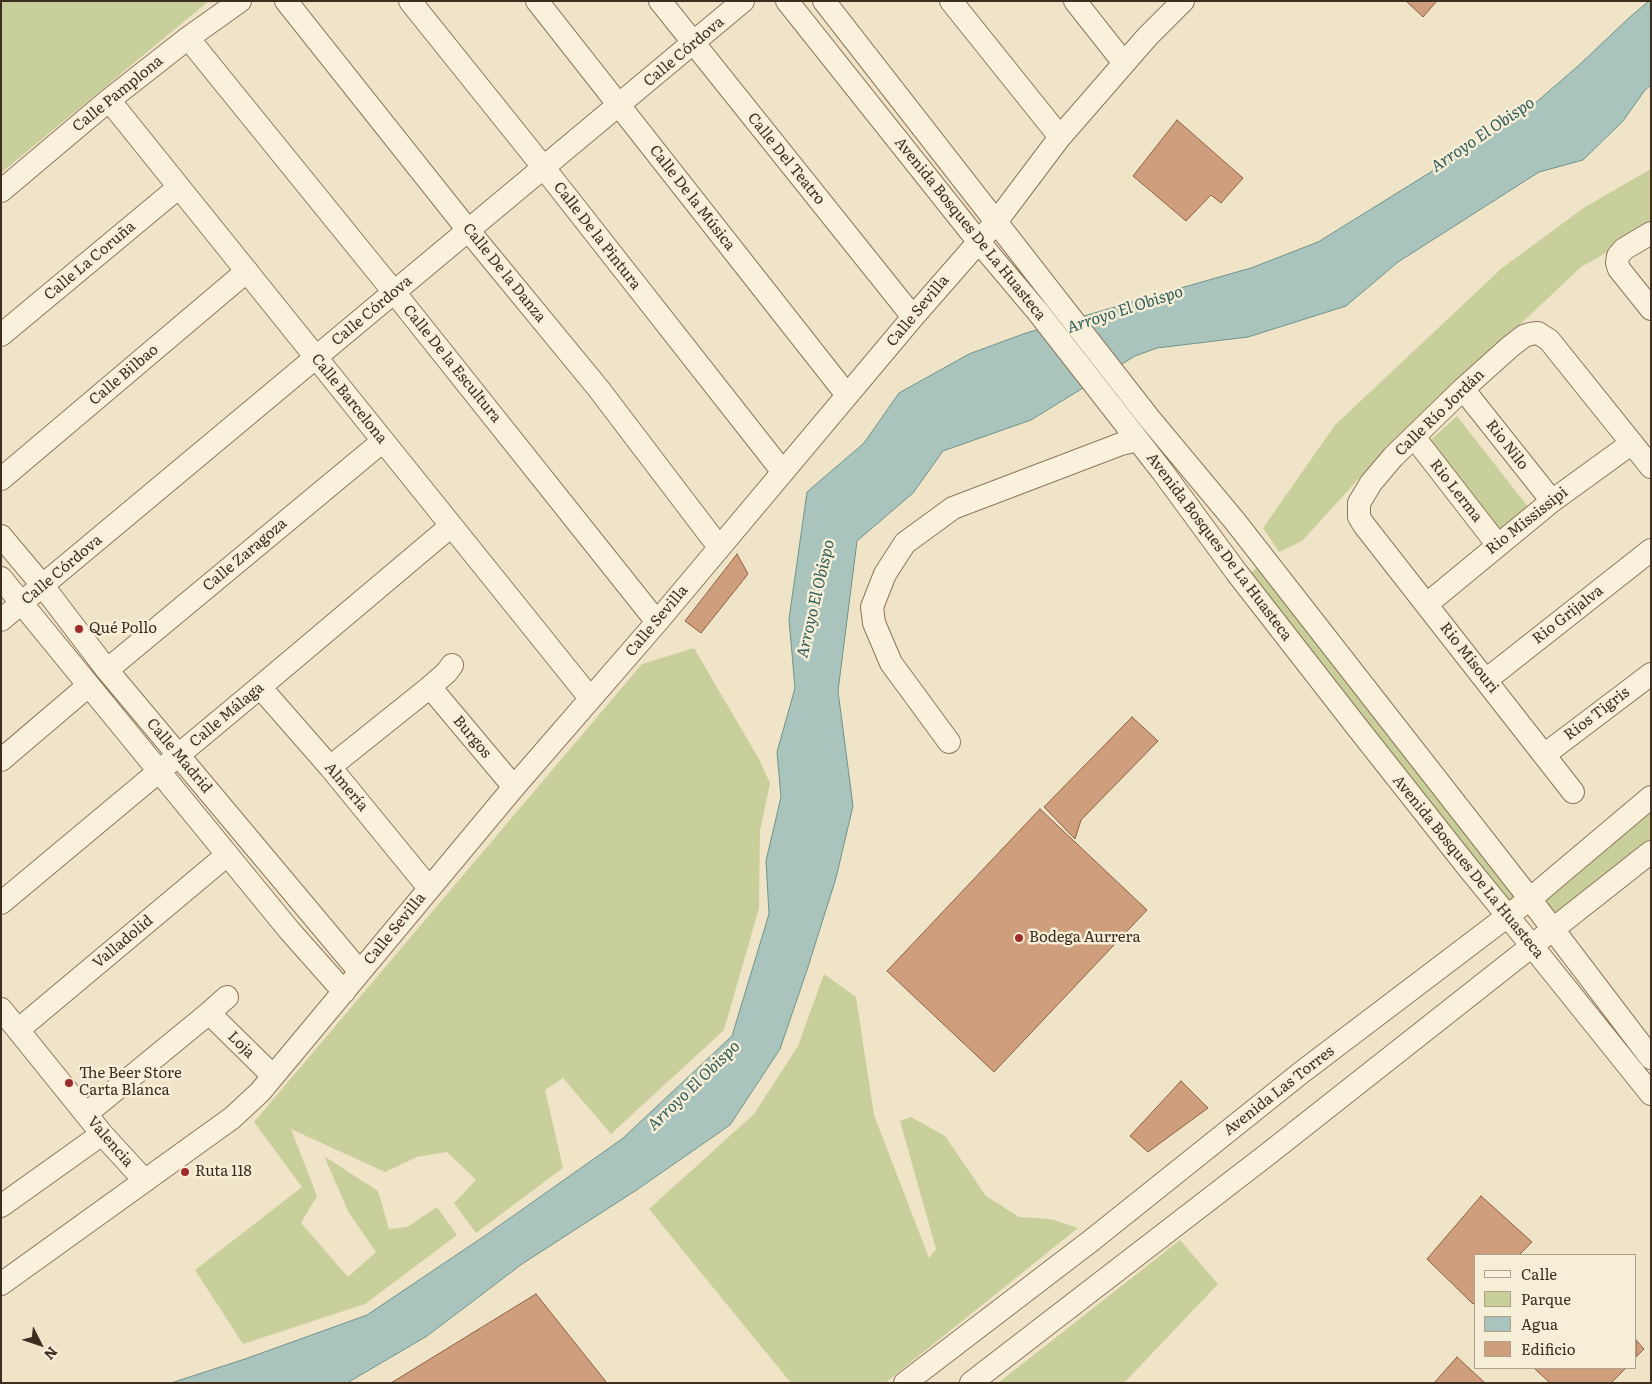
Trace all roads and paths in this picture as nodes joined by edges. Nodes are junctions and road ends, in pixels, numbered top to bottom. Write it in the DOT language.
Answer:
graph roads {
  1 [pos="240,1"];
  2 [pos="286,1"];
  3 [pos="410,1"];
  4 [pos="537,1"];
  5 [pos="660,1"];
  6 [pos="744,1"];
  7 [pos="787,1"];
  8 [pos="824,1"];
  9 [pos="951,1"];
  10 [pos="1075,1"];
  11 [pos="1183,1"];
  12 [pos="188,38"];
  13 [pos="693,44"];
  14 [pos="1124,63"];
  15 [pos="109,100"];
  16 [pos="620,106"];
  17 [pos="1060,137"];
  18 [pos="544,168"];
  19 [pos="179,187"];
  20 [pos="1,191"];
  21 [pos="996,222"];
  22 [pos="468,230"];
  23 [pos="1651,233"];
  24 [pos="978,242"];
  25 [pos="246,271"];
  26 [pos="394,292"];
  27 [pos="1046,305"];
  28 [pos="1651,309"];
  29 [pos="913,317"];
  30 [pos="1,335"];
  31 [pos="316,358"];
  32 [pos="1463,389"];
  33 [pos="848,395"];
  34 [pos="1414,437"];
  35 [pos="1165,438"];
  36 [pos="1137,439"];
  37 [pos="383,441"];
  38 [pos="1632,443"];
  39 [pos="1651,467"];
  40 [pos="783,472"];
  41 [pos="1,479"];
  42 [pos="1552,501"];
  43 [pos="1364,525"];
  44 [pos="451,526"];
  45 [pos="1,536"];
  46 [pos="1497,544"];
  47 [pos="719,547"];
  48 [pos="1651,550"];
  49 [pos="1,578"];
  50 [pos="43,586"];
  51 [pos="22,604"];
  52 [pos="1426,604"];
  53 [pos="1,620"];
  54 [pos="657,622"];
  55 [pos="450,669"];
  56 [pos="107,670"];
  57 [pos="1486,680"];
  58 [pos="1647,683"];
  59 [pos="88,686"];
  60 [pos="260,687"];
  61 [pos="430,687"];
  62 [pos="590,698"];
  63 [pos="1372,698"];
  64 [pos="1349,718"];
  65 [pos="949,742"];
  66 [pos="179,755"];
  67 [pos="1544,755"];
  68 [pos="1,760"];
  69 [pos="330,767"];
  70 [pos="158,771"];
  71 [pos="514,787"];
  72 [pos="1573,792"];
  73 [pos="1651,797"];
  74 [pos="1489,847"];
  75 [pos="1651,852"];
  76 [pos="227,855"];
  77 [pos="1466,865"];
  78 [pos="429,888"];
  79 [pos="1530,899"];
  80 [pos="1,903"];
  81 [pos="1507,917"];
  82 [pos="1552,930"];
  83 [pos="1532,946"];
  84 [pos="360,972"];
  85 [pos="344,992"];
  86 [pos="227,997"];
  87 [pos="1,1009"];
  88 [pos="209,1013"];
  89 [pos="18,1030"];
  90 [pos="1651,1058"];
  91 [pos="273,1076"];
  92 [pos="1651,1094"];
  93 [pos="86,1114"];
  94 [pos="102,1134"];
  95 [pos="145,1181"];
  96 [pos="5,1196"];
  97 [pos="1,1284"];
  98 [pos="905,1383"];
  99 [pos="971,1383"];
  1 -- 12 [label="street, Calle Pamplona"];
  2 -- 22 [label="street, Calle De la Danza"];
  3 -- 18 [label="street, Calle De la Pintura"];
  4 -- 16 [label="street, Calle De la Música"];
  5 -- 13 [label="street, Calle Del Teatro"];
  6 -- 13 [label="street, Calle Córdova"];
  7 -- 24 [label="street, Avenida Bosques De La Huasteca"];
  8 -- 21 [label="street, Avenida Bosques De La Huasteca"];
  9 -- 17 [label="street"];
  10 -- 14 [label="street"];
  11 -- 14 [label="street, Calle Sevilla"];
  12 -- 15 [label="street, Calle Pamplona"];
  12 -- 26 [label="street, Calle De la Escultura"];
  13 -- 16 [label="street, Calle Córdova"];
  13 -- 29 [label="street, Calle Del Teatro"];
  14 -- 17 [label="street, Calle Sevilla"];
  15 -- 19 [label="street, Calle Barcelona"];
  15 -- 20 [label="street, Calle Pamplona"];
  16 -- 18 [label="street, Calle Córdova"];
  16 -- 33 [label="street, Calle De la Música"];
  17 -- 21 [label="street, Calle Sevilla"];
  18 -- 22 [label="street, Calle Córdova"];
  18 -- 40 [label="street, Calle De la Pintura"];
  19 -- 25 [label="street, Calle Barcelona"];
  19 -- 30 [label="street, Calle La Coruña"];
  21 -- 24 [label="street, Calle Sevilla"];
  21 -- 27 [label="street, Avenida Bosques De La Huasteca"];
  22 -- 26 [label="street, Calle Córdova"];
  22 -- 47 [label="street, Calle De la Danza"];
  23 -- 28 [label="street"];
  24 -- 27 [label="street, Avenida Bosques De La Huasteca"];
  24 -- 29 [label="street, Calle Sevilla"];
  25 -- 31 [label="street, Calle Barcelona"];
  25 -- 41 [label="street, Calle Bilbao"];
  26 -- 31 [label="street, Calle Córdova"];
  26 -- 54 [label="street, Calle De la Escultura"];
  27 -- 35 [label="street, Avenida Bosques De La Huasteca"];
  27 -- 36 [label="street, Avenida Bosques De La Huasteca"];
  29 -- 33 [label="street, Calle Sevilla"];
  31 -- 37 [label="street, Calle Barcelona"];
  31 -- 50 [label="street, Calle Córdova"];
  32 -- 34 [label="street, Calle Río Jordán"];
  32 -- 38 [label="street, Calle Río Jordán"];
  32 -- 42 [label="street, Rio Nilo"];
  33 -- 40 [label="street, Calle Sevilla"];
  34 -- 43 [label="street, Calle Río Jordán"];
  34 -- 46 [label="street, Rio Lerma"];
  35 -- 36 [label="street"];
  35 -- 63 [label="street, Avenida Bosques De La Huasteca"];
  36 -- 64 [label="street, Avenida Bosques De La Huasteca"];
  36 -- 65 [label="street"];
  37 -- 44 [label="street, Calle Barcelona"];
  37 -- 56 [label="street, Calle Zaragoza"];
  38 -- 39 [label="street"];
  38 -- 42 [label="street, Rio Mississipi"];
  40 -- 47 [label="street, Calle Sevilla"];
  42 -- 46 [label="street, Rio Mississipi"];
  43 -- 52 [label="street, Rio Misouri"];
  44 -- 60 [label="street, Calle Málaga"];
  44 -- 62 [label="street, Calle Barcelona"];
  45 -- 50 [label="street, Calle Madrid"];
  46 -- 52 [label="street, Rio Mississipi"];
  47 -- 54 [label="street, Calle Sevilla"];
  48 -- 57 [label="street, Rio Grijalva"];
  49 -- 51 [label="street, Calle Madrid"];
  50 -- 51 [label="street, Calle Córdova"];
  50 -- 56 [label="street, Calle Madrid"];
  51 -- 53 [label="street, Calle Córdova"];
  51 -- 59 [label="street, Calle Madrid"];
  52 -- 57 [label="street, Rio Misouri"];
  54 -- 62 [label="street, Calle Sevilla"];
  55 -- 61 [label="street"];
  56 -- 66 [label="street, Calle Madrid"];
  57 -- 67 [label="street, Rio Misouri"];
  58 -- 67 [label="street, Rios Tigris"];
  59 -- 68 [label="street"];
  59 -- 70 [label="street, Calle Madrid"];
  60 -- 66 [label="street, Calle Málaga"];
  60 -- 69 [label="street, Almería"];
  61 -- 69 [label="street"];
  61 -- 71 [label="street, Burgos"];
  62 -- 71 [label="street, Calle Sevilla"];
  63 -- 64 [label="street"];
  63 -- 74 [label="street, Avenida Bosques De La Huasteca"];
  64 -- 77 [label="street, Avenida Bosques De La Huasteca"];
  66 -- 70 [label="street, Calle Málaga"];
  66 -- 84 [label="street, Calle Madrid"];
  67 -- 72 [label="street, Rio Misouri"];
  69 -- 78 [label="street, Almería"];
  70 -- 76 [label="street, Calle Madrid"];
  70 -- 80 [label="street, Calle Málaga"];
  71 -- 78 [label="street, Calle Sevilla"];
  73 -- 79 [label="street, Avenida Las Torres"];
  74 -- 77 [label="street"];
  74 -- 79 [label="street, Avenida Bosques De La Huasteca"];
  75 -- 82 [label="street"];
  76 -- 85 [label="street, Calle Madrid"];
  76 -- 89 [label="street, Valladolid"];
  77 -- 81 [label="street, Avenida Bosques De La Huasteca"];
  78 -- 84 [label="street, Calle Sevilla"];
  79 -- 81 [label="street, Avenida Las Torres"];
  79 -- 82 [label="street, Avenida Bosques De La Huasteca"];
  81 -- 83 [label="street, Avenida Bosques De La Huasteca"];
  81 -- 98 [label="street, Avenida Las Torres"];
  82 -- 83 [label="street"];
  82 -- 90 [label="street, Avenida Bosques De La Huasteca"];
  83 -- 92 [label="street, Avenida Bosques De La Huasteca"];
  83 -- 99 [label="street"];
  84 -- 85 [label="street, Calle Sevilla"];
  85 -- 91 [label="street, Calle Sevilla"];
  86 -- 88 [label="street"];
  87 -- 89 [label="street, Valencia"];
  88 -- 91 [label="street, Loja"];
  88 -- 93 [label="street"];
  89 -- 93 [label="street, Valencia"];
  91 -- 95 [label="street, Calle Sevilla"];
  93 -- 94 [label="street, Valencia"];
  94 -- 95 [label="street, Valencia"];
  94 -- 96 [label="street"];
  95 -- 97 [label="street, Calle Sevilla"];
}
